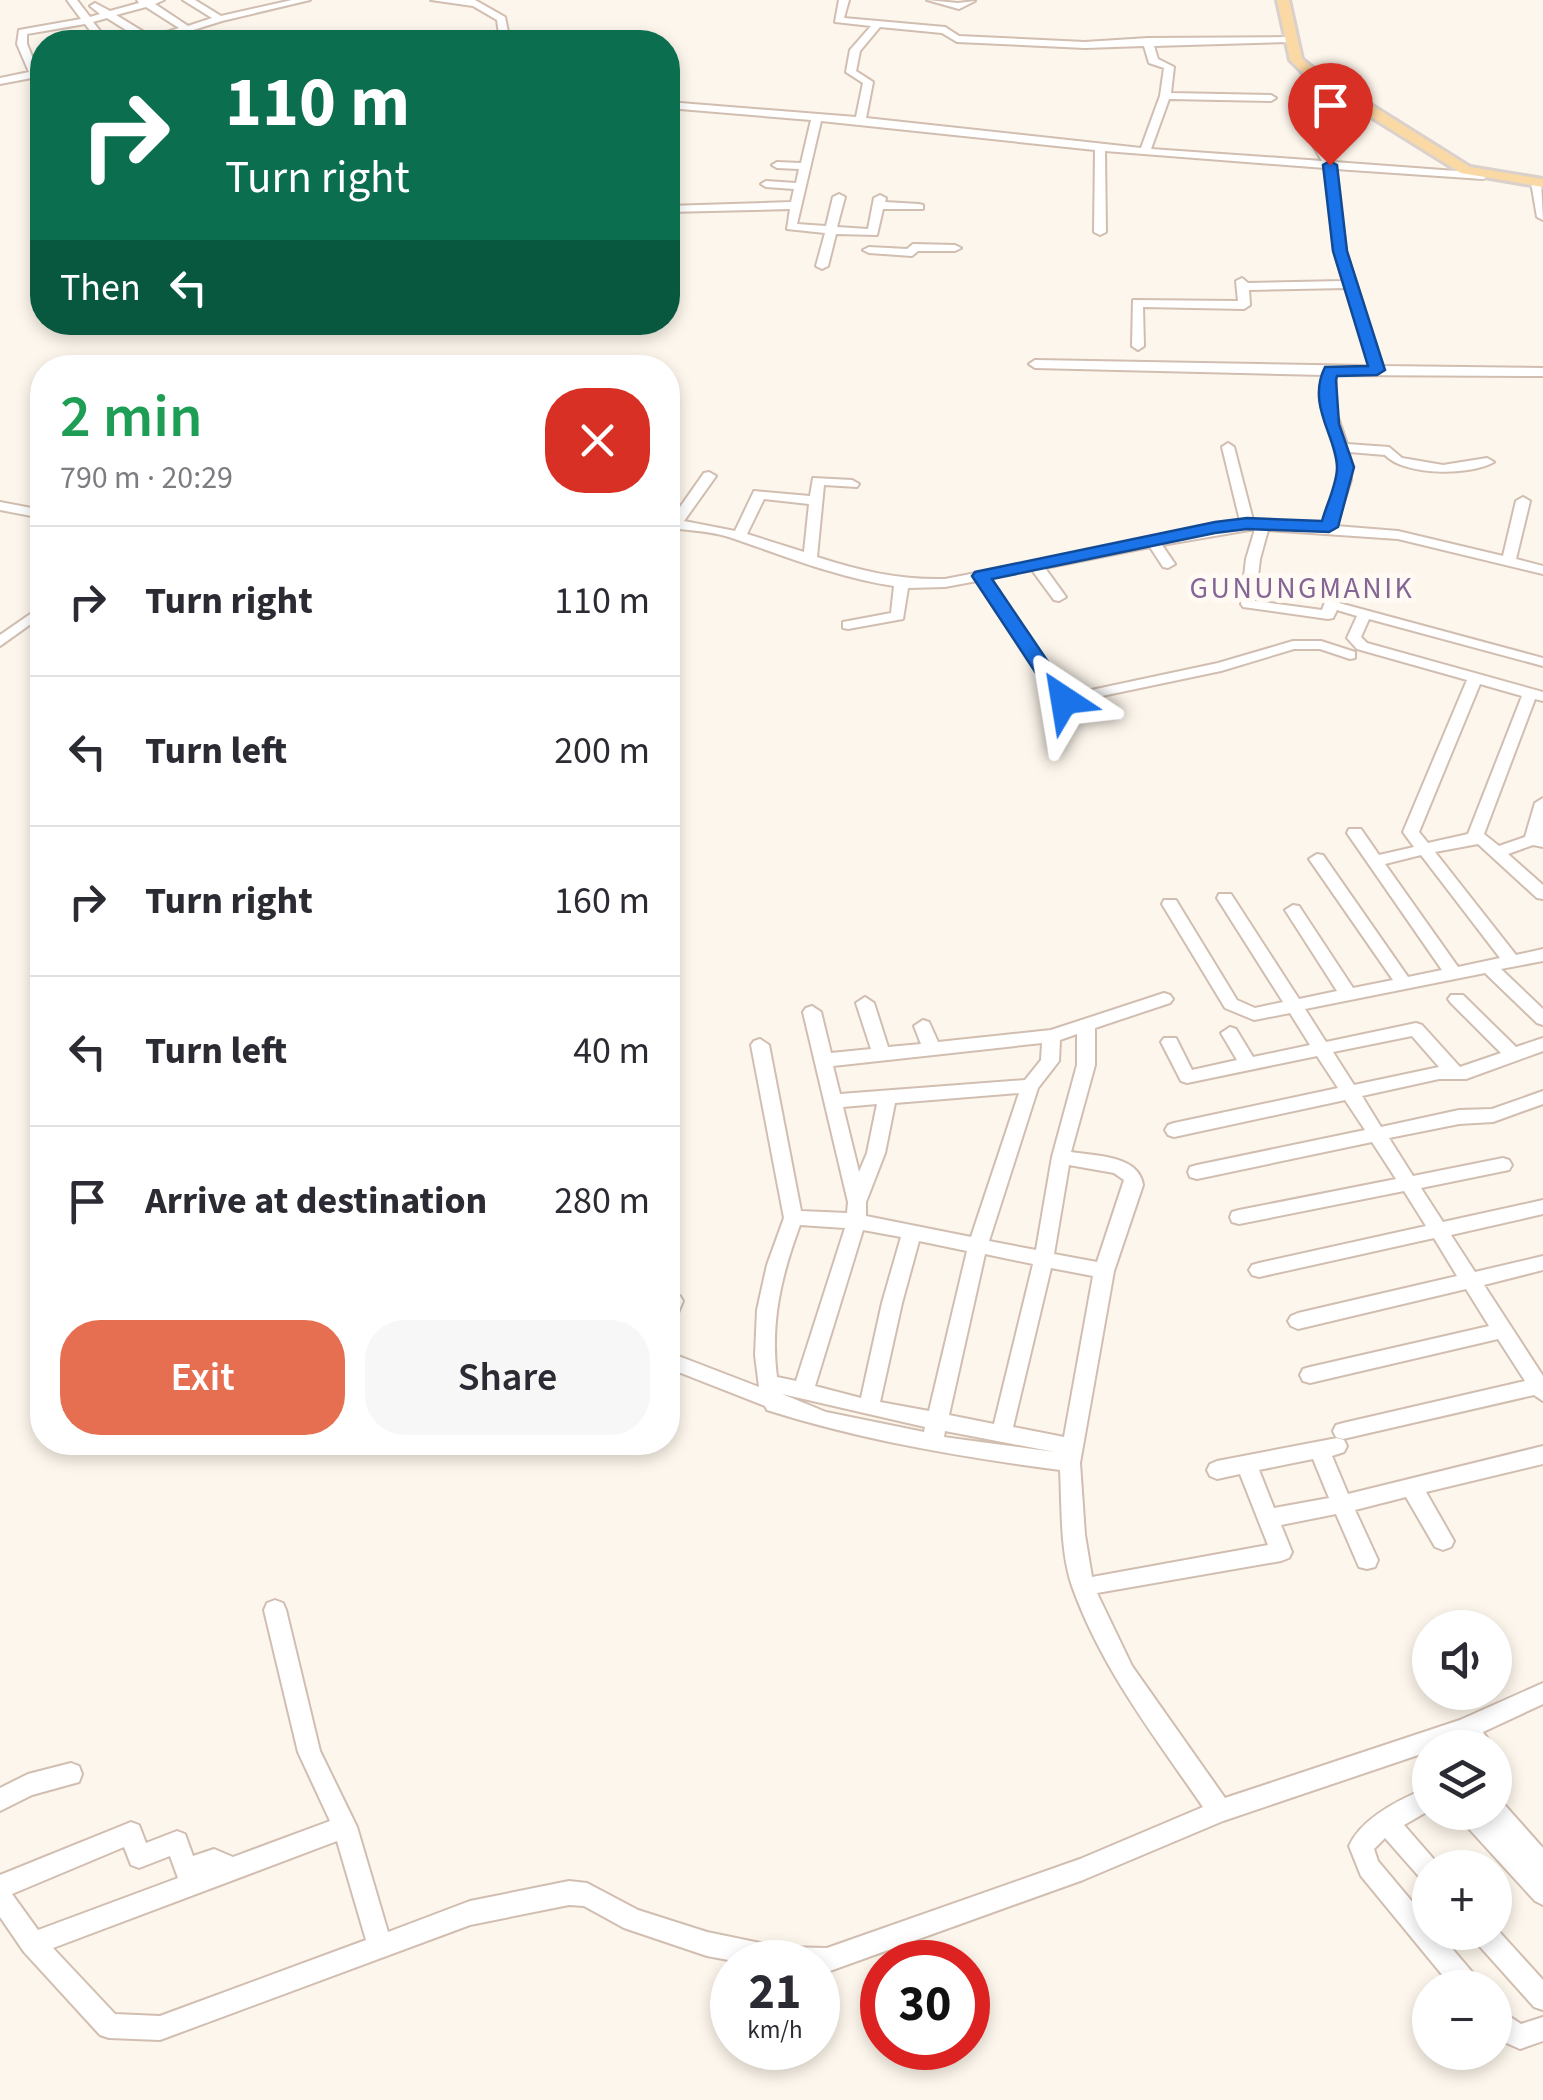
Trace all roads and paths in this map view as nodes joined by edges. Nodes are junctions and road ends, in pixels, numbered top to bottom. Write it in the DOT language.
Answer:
graph roads {
  1 [pos="72,0"];
  2 [pos="188,0"];
  3 [pos="306,0"];
  4 [pos="436,0"];
  5 [pos="844,0"];
  6 [pos="932,0"];
  7 [pos="1282,0"];
  8 [pos="149,1"];
  9 [pos="970,1"];
  10 [pos="94,6"];
  11 [pos="108,14"];
  12 [pos="220,19"];
  13 [pos="86,22"];
  14 [pos="876,26"];
  15 [pos="132,29"];
  16 [pos="188,29"];
  17 [pos="63,30"];
  18 [pos="93,30"];
  19 [pos="185,30"];
  20 [pos="503,30"];
  21 [pos="1076,32"];
  22 [pos="1015,36"];
  23 [pos="1289,39"];
  24 [pos="30,41"];
  25 [pos="1148,41"];
  26 [pos="1085,45"];
  27 [pos="30,58"];
  28 [pos="1014,58"];
  29 [pos="30,76"];
  30 [pos="0,81"];
  31 [pos="1164,96"];
  32 [pos="1271,98"];
  33 [pos="680,106"];
  34 [pos="816,117"];
  35 [pos="860,121"];
  36 [pos="1316,142"];
  37 [pos="1100,148"];
  38 [pos="1145,152"];
  39 [pos="776,165"];
  40 [pos="1330,165"];
  41 [pos="804,166"];
  42 [pos="1483,176"];
  43 [pos="1539,182"];
  44 [pos="766,184"];
  45 [pos="799,186"];
  46 [pos="839,197"];
  47 [pos="756,205"];
  48 [pos="796,205"];
  49 [pos="919,207"];
  50 [pos="680,208"];
  51 [pos="1543,217"];
  52 [pos="750,224"];
  53 [pos="828,229"];
  54 [pos="1100,232"];
  55 [pos="873,233"];
  56 [pos="955,248"];
  57 [pos="870,250"];
  58 [pos="822,266"];
  59 [pos="865,268"];
  60 [pos="1350,284"];
  61 [pos="1138,346"];
  62 [pos="1035,364"];
  63 [pos="1377,370"];
  64 [pos="1331,371"];
  65 [pos="1519,371"];
  66 [pos="1543,372"];
  67 [pos="1543,381"];
  68 [pos="1228,447"];
  69 [pos="1341,447"];
  70 [pos="1488,462"];
  71 [pos="709,476"];
  72 [pos="852,484"];
  73 [pos="1524,500"];
  74 [pos="814,502"];
  75 [pos="0,506"];
  76 [pos="30,512"];
  77 [pos="680,514"];
  78 [pos="1255,524"];
  79 [pos="680,526"];
  80 [pos="1329,527"];
  81 [pos="739,537"];
  82 [pos="1152,540"];
  83 [pos="810,557"];
  84 [pos="1509,561"];
  85 [pos="1035,564"];
  86 [pos="1168,564"];
  87 [pos="1543,570"];
  88 [pos="981,576"];
  89 [pos="901,584"];
  90 [pos="1351,587"];
  91 [pos="1059,597"];
  92 [pos="1335,611"];
  93 [pos="1365,613"];
  94 [pos="30,619"];
  95 [pos="848,625"];
  96 [pos="0,642"];
  97 [pos="1321,645"];
  98 [pos="1350,654"];
  99 [pos="1543,662"];
  100 [pos="1475,678"];
  101 [pos="1536,695"];
  102 [pos="1543,802"];
  103 [pos="1356,833"];
  104 [pos="1474,839"];
  105 [pos="1537,841"];
  106 [pos="1424,850"];
  107 [pos="1498,852"];
  108 [pos="1317,859"];
  109 [pos="1375,862"];
  110 [pos="1543,894"];
  111 [pos="1225,898"];
  112 [pos="1170,904"];
  113 [pos="1293,910"];
  114 [pos="1543,955"];
  115 [pos="1512,962"];
  116 [pos="1490,968"];
  117 [pos="1455,975"];
  118 [pos="1405,986"];
  119 [pos="1349,996"];
  120 [pos="1164,1000"];
  121 [pos="1457,1000"];
  122 [pos="865,1003"];
  123 [pos="1297,1006"];
  124 [pos="812,1012"];
  125 [pos="1543,1018"];
  126 [pos="923,1026"];
  127 [pos="1086,1027"];
  128 [pos="1230,1033"];
  129 [pos="1051,1036"];
  130 [pos="1170,1042"];
  131 [pos="1543,1044"];
  132 [pos="760,1046"];
  133 [pos="1324,1049"];
  134 [pos="932,1050"];
  135 [pos="882,1056"];
  136 [pos="1513,1056"];
  137 [pos="827,1060"];
  138 [pos="1248,1064"];
  139 [pos="1455,1073"];
  140 [pos="1030,1086"];
  141 [pos="1353,1094"];
  142 [pos="1543,1096"];
  143 [pos="887,1100"];
  144 [pos="836,1101"];
  145 [pos="1174,1130"];
  146 [pos="1379,1133"];
  147 [pos="1061,1156"];
  148 [pos="1502,1165"];
  149 [pos="1196,1172"];
  150 [pos="1410,1182"];
  151 [pos="1543,1208"];
  152 [pos="856,1211"];
  153 [pos="1239,1217"];
  154 [pos="793,1218"];
  155 [pos="1440,1229"];
  156 [pos="912,1233"];
  157 [pos="978,1245"];
  158 [pos="1044,1256"];
  159 [pos="1259,1270"];
  160 [pos="1539,1270"];
  161 [pos="1104,1271"];
  162 [pos="1472,1279"];
  163 [pos="1298,1322"];
  164 [pos="1504,1330"];
  165 [pos="680,1365"];
  166 [pos="1310,1375"];
  167 [pos="768,1382"];
  168 [pos="1541,1389"];
  169 [pos="803,1391"];
  170 [pos="774,1404"];
  171 [pos="870,1408"];
  172 [pos="938,1420"];
  173 [pos="1001,1435"];
  174 [pos="1333,1442"];
  175 [pos="932,1443"];
  176 [pos="1070,1455"];
  177 [pos="1543,1455"];
  178 [pos="1246,1464"];
  179 [pos="1217,1470"];
  180 [pos="1412,1488"];
  181 [pos="1342,1504"];
  182 [pos="1269,1518"];
  183 [pos="1443,1541"];
  184 [pos="1368,1560"];
  185 [pos="1099,1584"];
  186 [pos="276,1610"];
  187 [pos="1543,1693"];
  188 [pos="1465,1728"];
  189 [pos="71,1774"];
  190 [pos="0,1800"];
  191 [pos="1412,1808"];
  192 [pos="1220,1811"];
  193 [pos="1386,1822"];
  194 [pos="345,1827"];
  195 [pos="1512,1829"];
  196 [pos="1486,1830"];
  197 [pos="1412,1852"];
  198 [pos="1543,1865"];
  199 [pos="234,1870"];
  200 [pos="0,1886"];
  201 [pos="1543,1894"];
  202 [pos="0,1897"];
  203 [pos="33,1944"];
  204 [pos="380,1947"];
  205 [pos="1499,1950"];
  206 [pos="1454,1970"];
  207 [pos="1543,1998"];
  208 [pos="1543,2029"];
  209 [pos="1512,2033"];
  1 -- 13 [label="street"];
  2 -- 12 [label="street"];
  3 -- 12 [label="street"];
  4 -- 20 [label="street"];
  5 -- 14 [label="street"];
  6 -- 9 [label="street"];
  7 -- 23 [label="main road"];
  8 -- 11 [label="street"];
  8 -- 16 [label="street"];
  10 -- 11 [label="street"];
  11 -- 13 [label="street"];
  11 -- 15 [label="street"];
  12 -- 16 [label="street"];
  13 -- 17 [label="street"];
  13 -- 18 [label="street"];
  14 -- 22 [label="street"];
  14 -- 35 [label="street"];
  16 -- 19 [label="street"];
  21 -- 26 [label="street"];
  22 -- 26 [label="street"];
  22 -- 28 [label="street"];
  23 -- 25 [label="street"];
  23 -- 42 [label="main road"];
  24 -- 27 [label="street"];
  25 -- 26 [label="street"];
  25 -- 31 [label="street"];
  29 -- 30 [label="street"];
  31 -- 32 [label="street"];
  31 -- 38 [label="street"];
  33 -- 34 [label="street"];
  34 -- 35 [label="street"];
  34 -- 41 [label="street"];
  35 -- 37 [label="street"];
  36 -- 40 [label="street"];
  37 -- 38 [label="street"];
  37 -- 54 [label="street"];
  38 -- 40 [label="street"];
  39 -- 41 [label="street"];
  40 -- 42 [label="street"];
  40 -- 60 [label="street"];
  41 -- 45 [label="street"];
  42 -- 43 [label="main road"];
  43 -- 51 [label="street"];
  44 -- 45 [label="street"];
  45 -- 48 [label="street"];
  46 -- 53 [label="street"];
  47 -- 48 [label="street"];
  47 -- 50 [label="street"];
  47 -- 52 [label="street"];
  48 -- 53 [label="street"];
  49 -- 55 [label="street"];
  53 -- 55 [label="street"];
  53 -- 58 [label="street"];
  55 -- 57 [label="street"];
  56 -- 57 [label="street"];
  57 -- 59 [label="street"];
  60 -- 61 [label="street"];
  60 -- 63 [label="street"];
  62 -- 64 [label="street"];
  63 -- 64 [label="street"];
  63 -- 65 [label="street"];
  64 -- 69 [label="street"];
  65 -- 66 [label="street"];
  65 -- 67 [label="street"];
  68 -- 78 [label="street"];
  69 -- 70 [label="street"];
  69 -- 80 [label="street"];
  71 -- 77 [label="street"];
  72 -- 74 [label="street"];
  73 -- 84 [label="street"];
  74 -- 81 [label="street"];
  74 -- 83 [label="street"];
  75 -- 76 [label="street"];
  78 -- 80 [label="street"];
  78 -- 82 [label="street"];
  78 -- 92 [label="street"];
  79 -- 81 [label="street"];
  80 -- 84 [label="street"];
  81 -- 83 [label="street"];
  82 -- 85 [label="street"];
  82 -- 86 [label="street"];
  83 -- 89 [label="street"];
  84 -- 87 [label="street"];
  85 -- 88 [label="street"];
  85 -- 91 [label="street"];
  88 -- 89 [label="street"];
  88 -- 97 [label="street"];
  89 -- 95 [label="street"];
  90 -- 92 [label="street"];
  92 -- 93 [label="street"];
  92 -- 97 [label="street"];
  93 -- 99 [label="street"];
  93 -- 100 [label="street"];
  94 -- 96 [label="street"];
  97 -- 98 [label="street"];
  100 -- 101 [label="street"];
  100 -- 106 [label="street"];
  101 -- 104 [label="street"];
  102 -- 105 [label="street"];
  103 -- 109 [label="street"];
  104 -- 106 [label="street"];
  104 -- 107 [label="street"];
  105 -- 107 [label="street"];
  106 -- 109 [label="street"];
  106 -- 115 [label="street"];
  107 -- 110 [label="street"];
  108 -- 118 [label="street"];
  109 -- 117 [label="street"];
  111 -- 123 [label="street"];
  112 -- 123 [label="street"];
  113 -- 119 [label="street"];
  114 -- 115 [label="street"];
  115 -- 116 [label="street"];
  116 -- 117 [label="street"];
  116 -- 125 [label="street"];
  117 -- 118 [label="street"];
  118 -- 119 [label="street"];
  119 -- 123 [label="street"];
  120 -- 127 [label="street"];
  121 -- 136 [label="street"];
  122 -- 135 [label="street"];
  123 -- 133 [label="street"];
  124 -- 137 [label="street"];
  126 -- 134 [label="street"];
  127 -- 129 [label="street"];
  127 -- 147 [label="street"];
  128 -- 138 [label="street"];
  129 -- 134 [label="street"];
  129 -- 140 [label="street"];
  130 -- 138 [label="street"];
  131 -- 136 [label="street"];
  132 -- 154 [label="street"];
  133 -- 138 [label="street"];
  133 -- 139 [label="street"];
  133 -- 141 [label="street"];
  134 -- 135 [label="street"];
  135 -- 137 [label="street"];
  136 -- 139 [label="street"];
  137 -- 144 [label="street"];
  139 -- 141 [label="street"];
  140 -- 143 [label="street"];
  140 -- 157 [label="street"];
  141 -- 145 [label="street"];
  141 -- 146 [label="street"];
  142 -- 146 [label="street"];
  143 -- 144 [label="street"];
  143 -- 152 [label="street"];
  144 -- 152 [label="street"];
  146 -- 149 [label="street"];
  146 -- 150 [label="street"];
  147 -- 158 [label="street"];
  147 -- 161 [label="street"];
  148 -- 150 [label="street"];
  150 -- 153 [label="street"];
  150 -- 155 [label="street"];
  151 -- 155 [label="street"];
  152 -- 154 [label="street"];
  152 -- 156 [label="street"];
  152 -- 169 [label="street"];
  154 -- 167 [label="street"];
  155 -- 159 [label="street"];
  155 -- 162 [label="street"];
  156 -- 157 [label="street"];
  156 -- 171 [label="street"];
  157 -- 158 [label="street"];
  157 -- 172 [label="street"];
  158 -- 161 [label="street"];
  158 -- 173 [label="street"];
  160 -- 162 [label="street"];
  161 -- 176 [label="street"];
  162 -- 163 [label="street"];
  162 -- 164 [label="street"];
  164 -- 166 [label="street"];
  164 -- 168 [label="street"];
  165 -- 170 [label="street"];
  167 -- 169 [label="street"];
  167 -- 170 [label="street"];
  168 -- 174 [label="street"];
  169 -- 171 [label="street"];
  170 -- 175 [label="street"];
  171 -- 172 [label="street"];
  172 -- 173 [label="street"];
  172 -- 175 [label="street"];
  173 -- 176 [label="street"];
  174 -- 178 [label="street"];
  174 -- 181 [label="street"];
  175 -- 176 [label="street"];
  176 -- 192 [label="street"];
  177 -- 180 [label="street"];
  178 -- 179 [label="street"];
  178 -- 182 [label="street"];
  180 -- 181 [label="street"];
  180 -- 183 [label="street"];
  181 -- 182 [label="street"];
  181 -- 184 [label="street"];
  182 -- 185 [label="street"];
  186 -- 194 [label="street"];
  187 -- 188 [label="street"];
  188 -- 192 [label="street"];
  189 -- 190 [label="street"];
  191 -- 193 [label="street"];
  192 -- 204 [label="street"];
  193 -- 197 [label="street"];
  193 -- 206 [label="street"];
  194 -- 199 [label="street"];
  194 -- 204 [label="street"];
  195 -- 198 [label="street"];
  196 -- 201 [label="street"];
  199 -- 200 [label="street"];
  199 -- 203 [label="street"];
  202 -- 203 [label="street"];
  203 -- 204 [label="street"];
  205 -- 207 [label="street"];
  208 -- 209 [label="street"];
}
